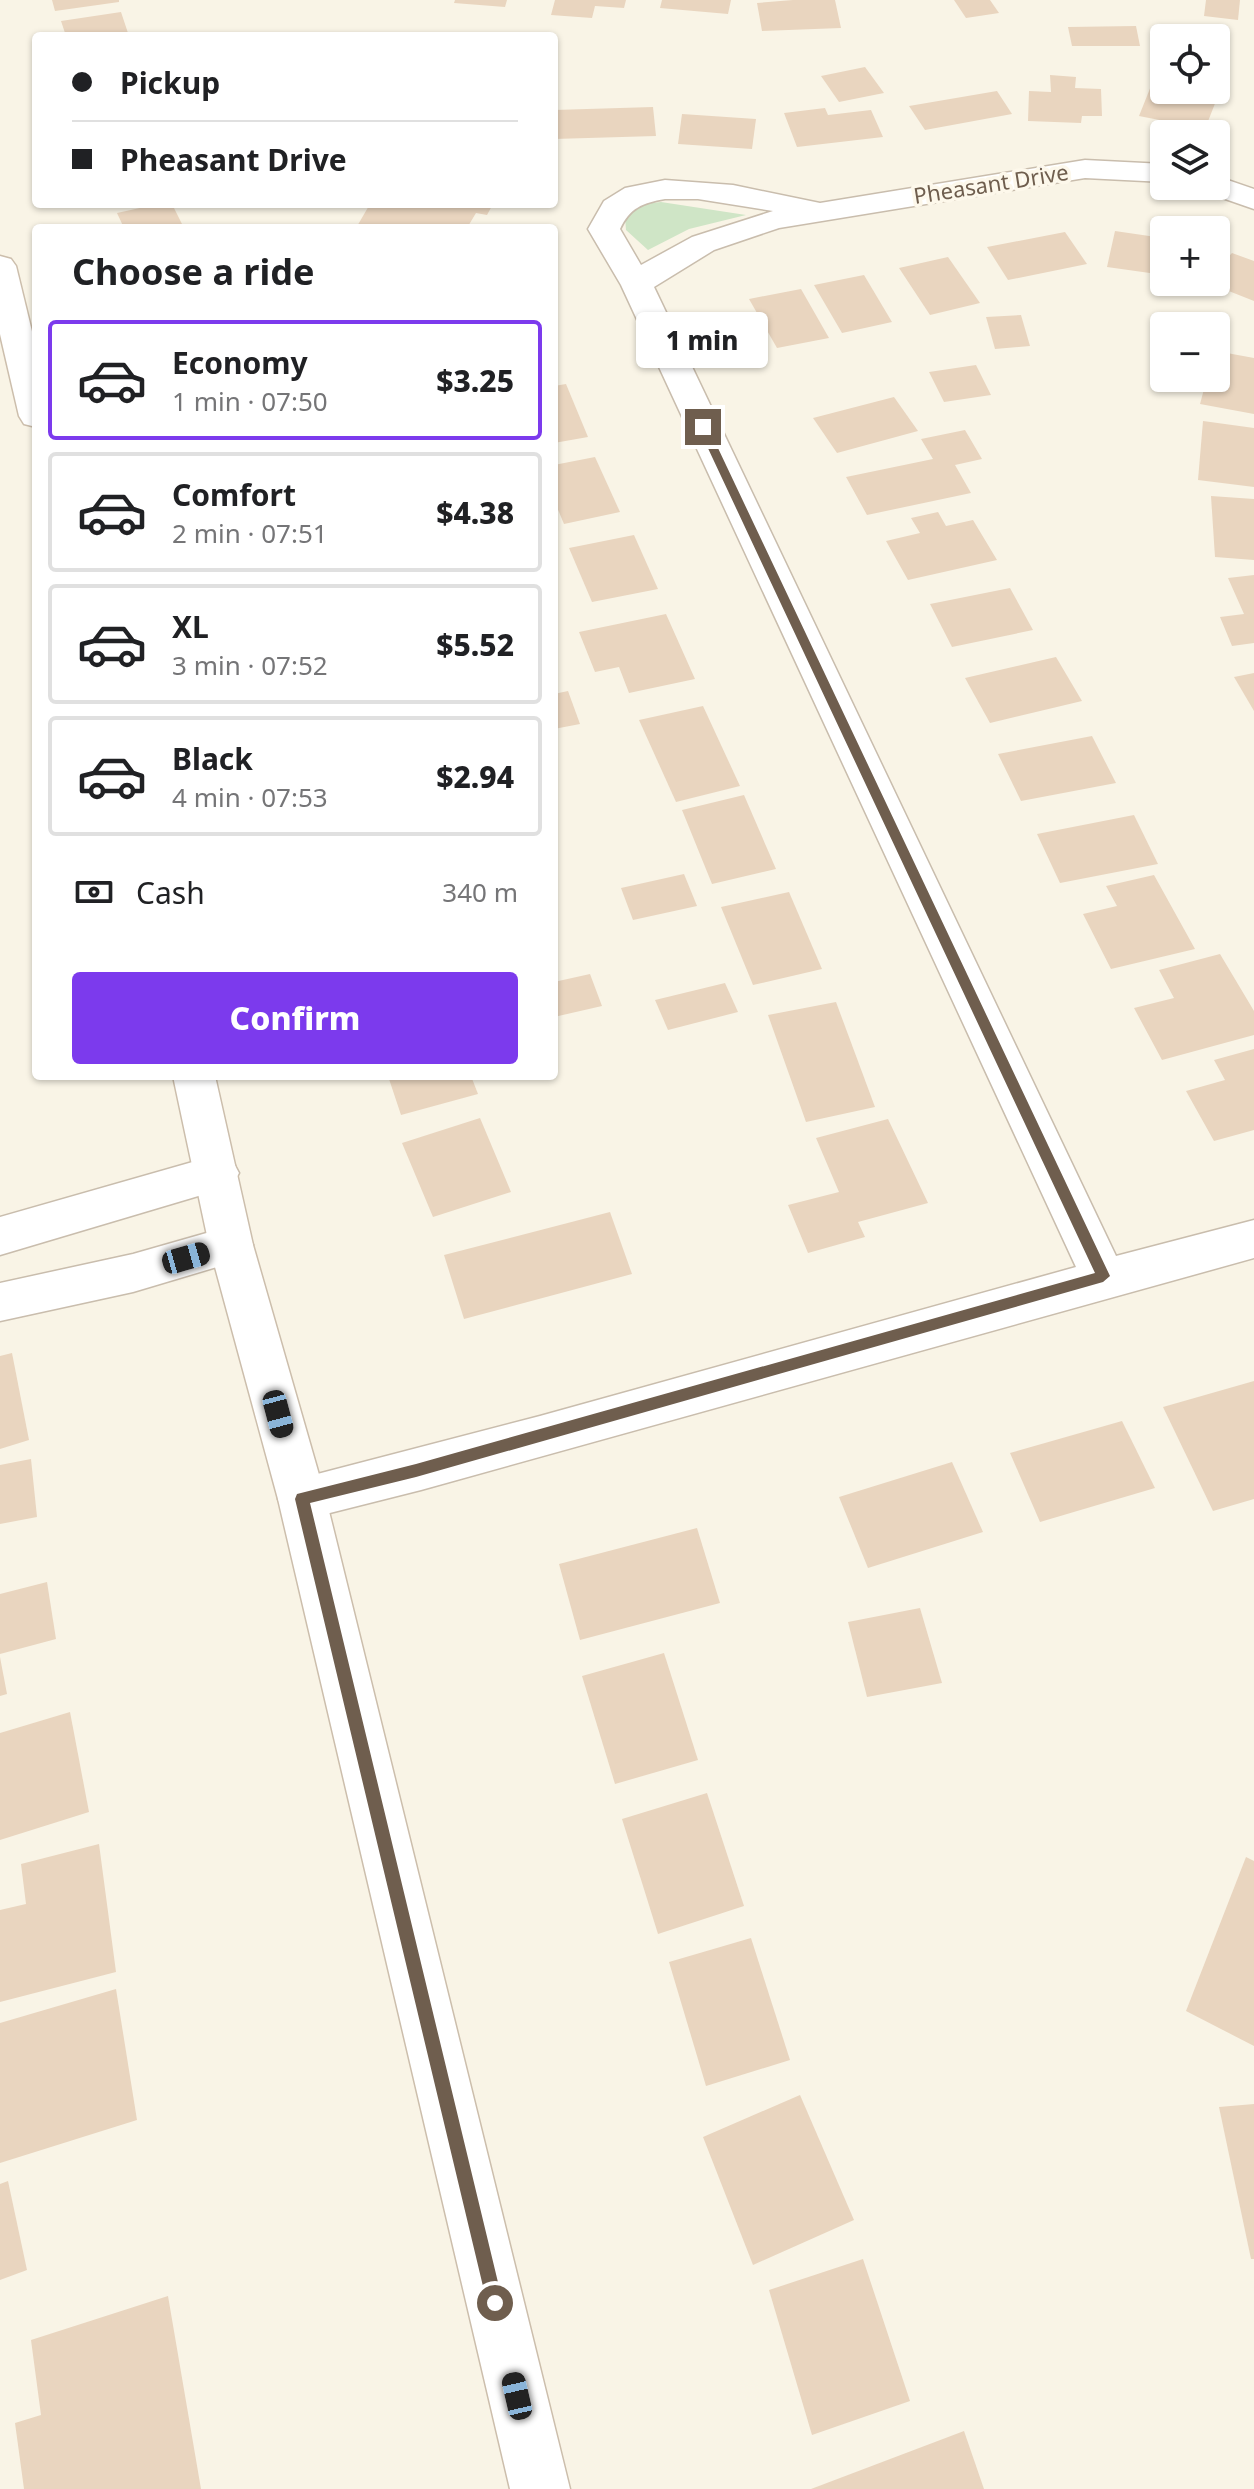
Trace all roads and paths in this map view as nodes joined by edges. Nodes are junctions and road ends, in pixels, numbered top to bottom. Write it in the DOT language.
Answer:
graph roads {
  1 [pos="1150,172"];
  2 [pos="1230,191"];
  3 [pos="1254,200"];
  4 [pos="819,212"];
  5 [pos="0,266"];
  6 [pos="637,285"];
  7 [pos="32,399"];
  8 [pos="195,1080"];
  9 [pos="217,1173"];
  10 [pos="0,1236"];
  11 [pos="1254,1239"];
  12 [pos="231,1245"];
  13 [pos="1103,1276"];
  14 [pos="0,1302"];
  15 [pos="302,1499"];
  16 [pos="540,2489"];
  1 -- 4 [label="street, Pheasant Drive"];
  2 -- 3 [label="street"];
  4 -- 6 [label="street, Pheasant Drive"];
  4 -- 6 [label="street, Pheasant Drive"];
  5 -- 7 [label="street"];
  6 -- 13 [label="street, Pheasant Drive"];
  8 -- 9 [label="street"];
  9 -- 10 [label="street"];
  9 -- 12 [label="street"];
  11 -- 13 [label="street"];
  12 -- 14 [label="street"];
  12 -- 15 [label="street"];
  13 -- 15 [label="street"];
  15 -- 16 [label="street"];
}
